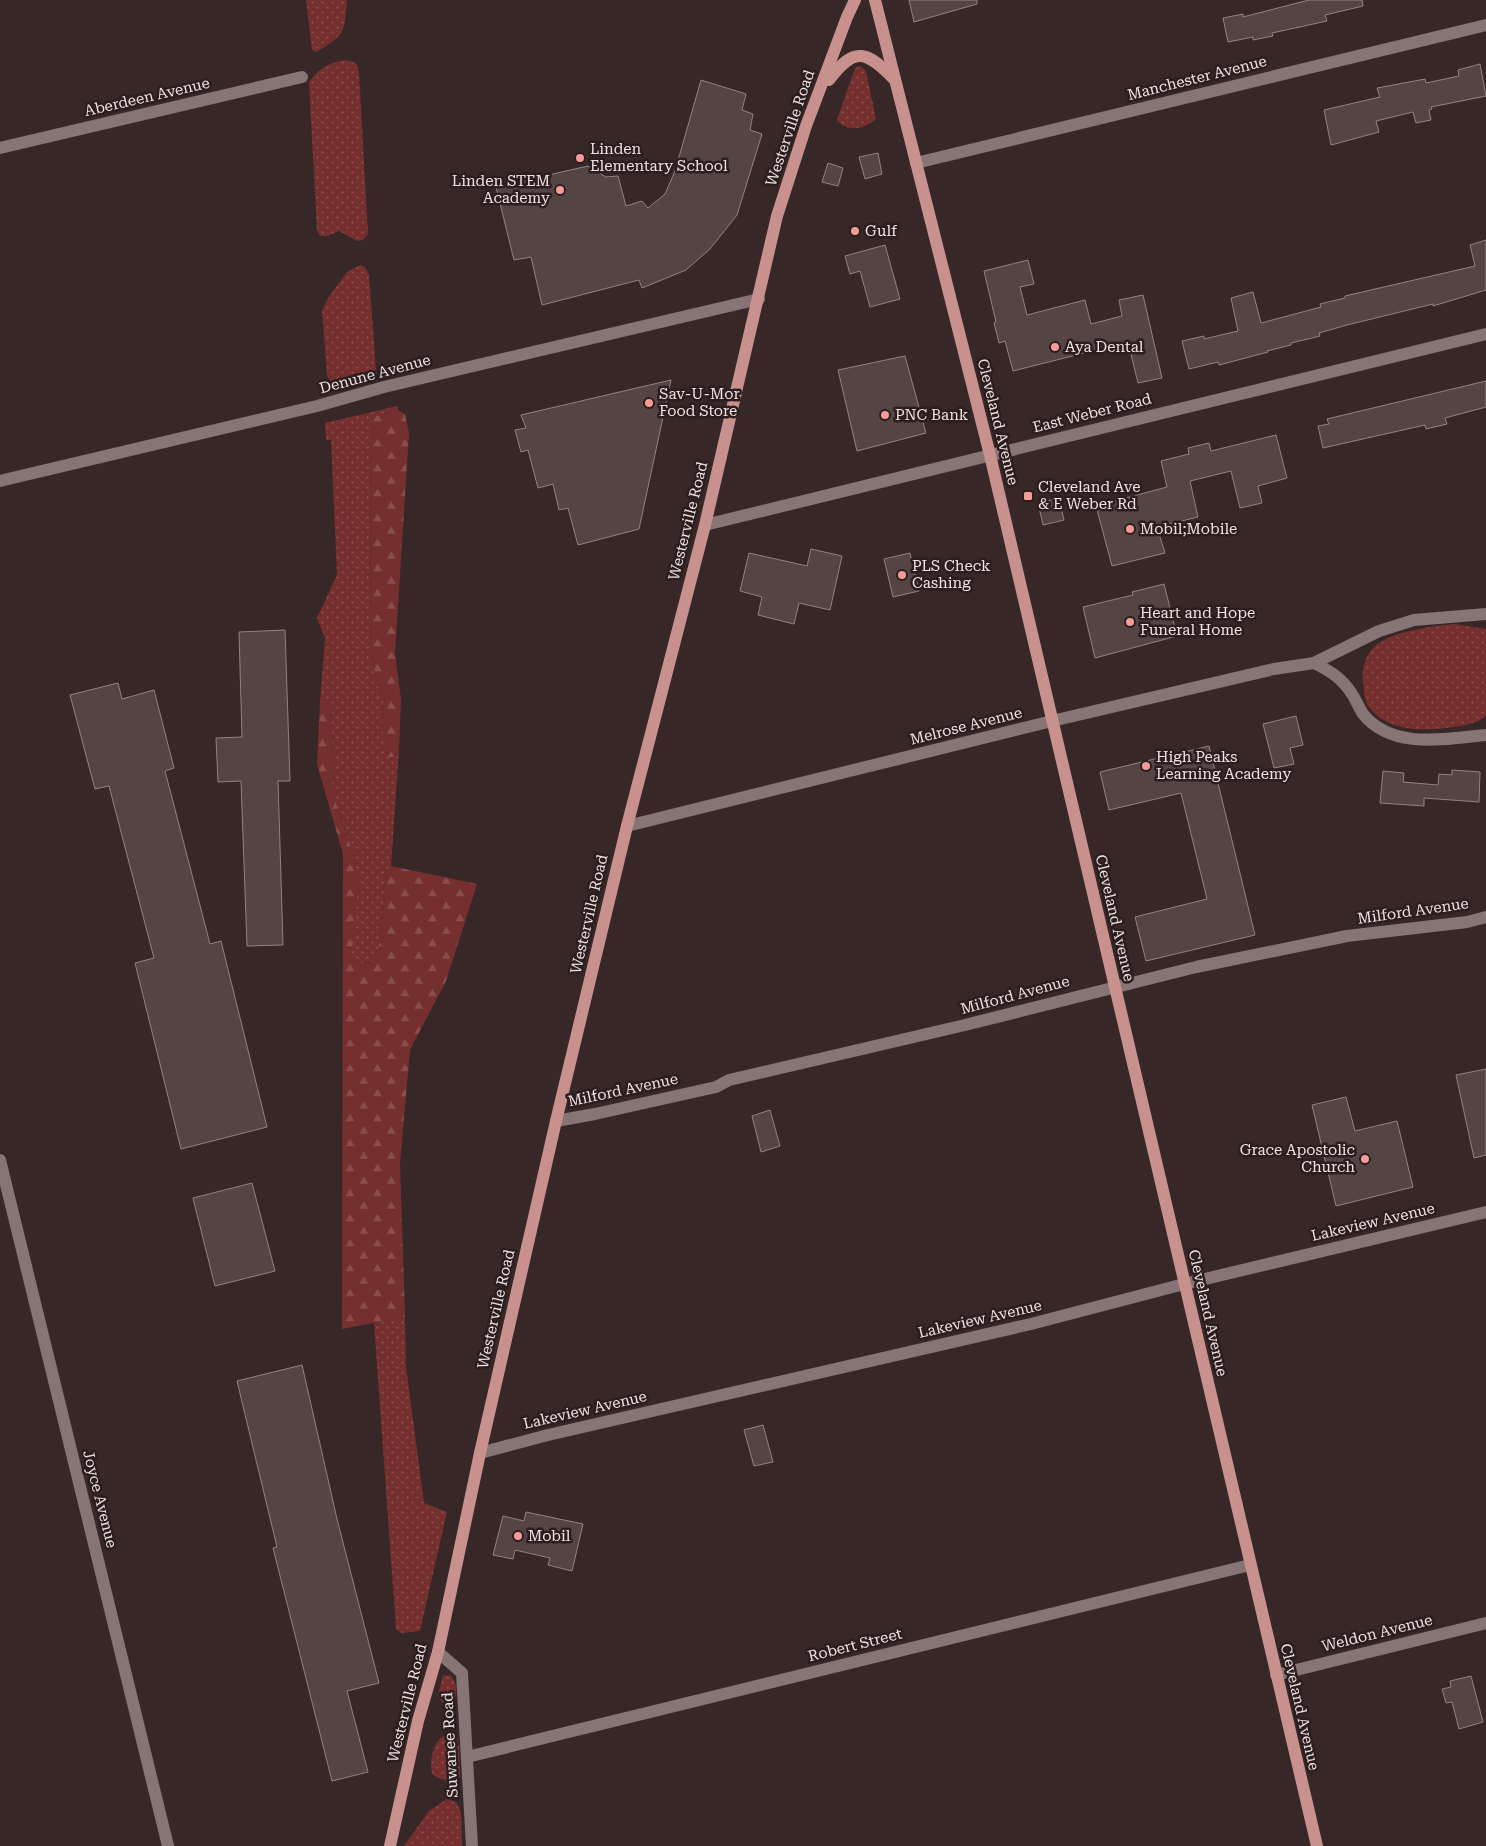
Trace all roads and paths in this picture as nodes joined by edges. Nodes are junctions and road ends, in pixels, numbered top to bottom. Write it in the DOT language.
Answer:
graph roads {
  1 [pos="855,0"];
  2 [pos="875,0"];
  3 [pos="1486,25"];
  4 [pos="302,77"];
  5 [pos="895,80"];
  6 [pos="821,90"];
  7 [pos="0,148"];
  8 [pos="916,163"];
  9 [pos="759,299"];
  10 [pos="1486,334"];
  11 [pos="990,455"];
  12 [pos="0,481"];
  13 [pos="705,525"];
  14 [pos="1486,614"];
  15 [pos="1314,662"];
  16 [pos="1052,721"];
  17 [pos="1486,735"];
  18 [pos="627,826"];
  19 [pos="1486,917"];
  20 [pos="1114,986"];
  21 [pos="556,1121"];
  22 [pos="0,1160"];
  23 [pos="1486,1212"];
  24 [pos="1184,1284"];
  25 [pos="480,1453"];
  26 [pos="1250,1564"];
  27 [pos="1486,1624"];
  28 [pos="438,1652"];
  29 [pos="1276,1674"];
  30 [pos="467,1757"];
  31 [pos="168,1846"];
  32 [pos="390,1846"];
  33 [pos="472,1846"];
  34 [pos="1317,1846"];
  1 -- 6 [label="main road, Westerville Road"];
  2 -- 5 [label="main road, Cleveland Avenue"];
  3 -- 8 [label="street, Manchester Avenue"];
  4 -- 7 [label="street, Aberdeen Avenue"];
  5 -- 6 [label="main road"];
  5 -- 8 [label="main road, Cleveland Avenue"];
  6 -- 9 [label="main road, Westerville Road"];
  8 -- 11 [label="main road, Cleveland Avenue"];
  9 -- 12 [label="street, Denune Avenue"];
  9 -- 13 [label="main road, Westerville Road"];
  10 -- 11 [label="street, East Weber Road"];
  11 -- 13 [label="street, East Weber Road"];
  11 -- 16 [label="main road, Cleveland Avenue"];
  13 -- 18 [label="main road, Westerville Road"];
  14 -- 15 [label="street, Melrose Avenue"];
  15 -- 16 [label="street, Melrose Avenue"];
  15 -- 17 [label="street"];
  16 -- 18 [label="street, Melrose Avenue"];
  16 -- 20 [label="main road, Cleveland Avenue"];
  18 -- 21 [label="main road, Westerville Road"];
  19 -- 20 [label="street, Milford Avenue"];
  20 -- 21 [label="street, Milford Avenue"];
  20 -- 24 [label="main road, Cleveland Avenue"];
  21 -- 25 [label="main road, Westerville Road"];
  22 -- 31 [label="street, Joyce Avenue"];
  23 -- 24 [label="street, Lakeview Avenue"];
  24 -- 25 [label="street, Lakeview Avenue"];
  24 -- 26 [label="main road, Cleveland Avenue"];
  25 -- 28 [label="main road, Westerville Road"];
  26 -- 29 [label="main road, Cleveland Avenue"];
  26 -- 30 [label="street, Robert Street"];
  27 -- 29 [label="street, Weldon Avenue"];
  28 -- 30 [label="street, Suwanee Road"];
  28 -- 32 [label="main road, Westerville Road"];
  29 -- 34 [label="main road, Cleveland Avenue"];
  30 -- 33 [label="street, Suwanee Road"];
}
